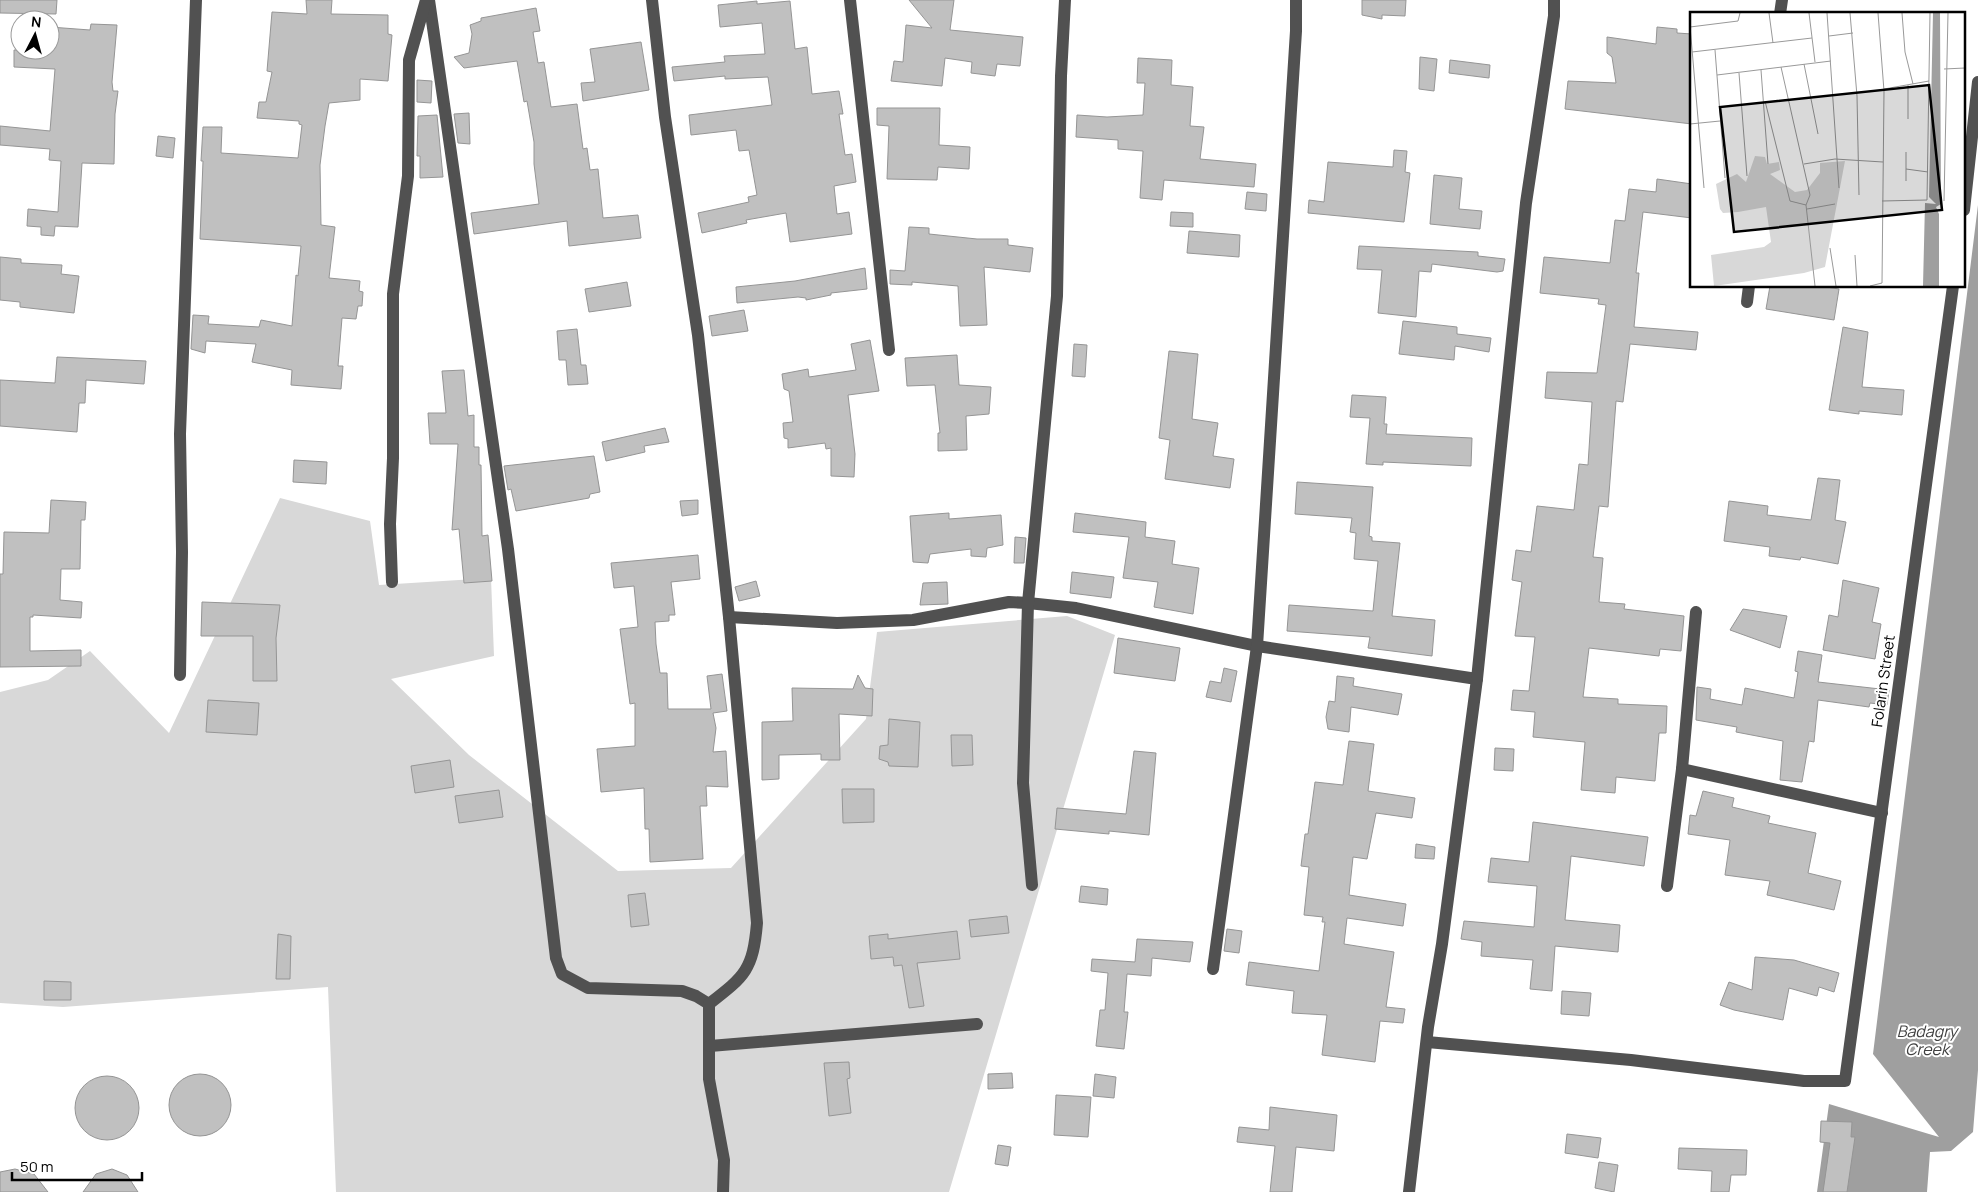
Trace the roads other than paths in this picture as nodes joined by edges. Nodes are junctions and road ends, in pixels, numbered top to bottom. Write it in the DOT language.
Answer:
graph roads {
  1 [pos="196,0"];
  2 [pos="427,0"];
  3 [pos="652,0"];
  4 [pos="850,0"];
  5 [pos="1066,0"];
  6 [pos="1296,0"];
  7 [pos="1554,0"];
  8 [pos="1978,82"];
  9 [pos="1966,192"];
  10 [pos="1749,288"];
  11 [pos="1953,288"];
  12 [pos="1747,302"];
  13 [pos="889,350"];
  14 [pos="392,582"];
  15 [pos="1028,603"];
  16 [pos="1696,612"];
  17 [pos="729,617"];
  18 [pos="1257,646"];
  19 [pos="180,675"];
  20 [pos="1477,679"];
  21 [pos="1682,769"];
  22 [pos="1882,813"];
  23 [pos="1032,885"];
  24 [pos="1666,886"];
  25 [pos="1213,969"];
  26 [pos="708,1004"];
  27 [pos="977,1024"];
  28 [pos="1427,1042"];
  29 [pos="710,1046"];
  30 [pos="723,1192"];
  31 [pos="1409,1192"];
  1 -- 19 [label="street"];
  2 -- 14 [label="street"];
  2 -- 26 [label="street"];
  3 -- 17 [label="street"];
  4 -- 13 [label="street"];
  5 -- 15 [label="street"];
  6 -- 18 [label="street"];
  7 -- 20 [label="street"];
  8 -- 9 [label="street"];
  10 -- 12 [label="street"];
  11 -- 22 [label="street, Folarin Street"];
  15 -- 17 [label="street"];
  15 -- 18 [label="street"];
  15 -- 23 [label="street"];
  16 -- 21 [label="street"];
  17 -- 26 [label="street"];
  18 -- 20 [label="street"];
  18 -- 25 [label="street"];
  20 -- 28 [label="street"];
  21 -- 22 [label="street"];
  21 -- 24 [label="street"];
  22 -- 28 [label="street, Folarin Street"];
  26 -- 29 [label="street"];
  27 -- 29 [label="street"];
  28 -- 31 [label="street"];
  29 -- 30 [label="street"];
}
